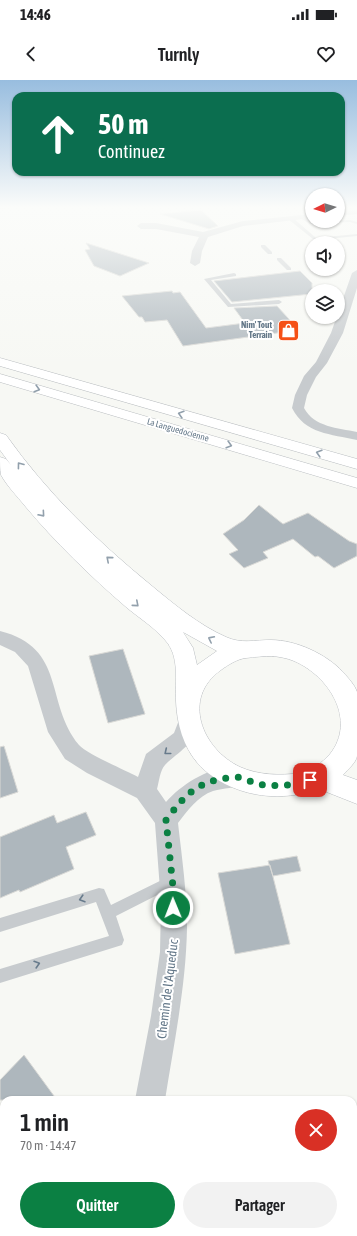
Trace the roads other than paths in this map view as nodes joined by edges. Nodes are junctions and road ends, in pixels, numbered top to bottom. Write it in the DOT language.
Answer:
graph roads {
  1 [pos="281,261"];
  2 [pos="289,269"];
  3 [pos="357,273"];
  4 [pos="234,276"];
  5 [pos="279,302"];
  6 [pos="0,362"];
  7 [pos="0,378"];
  8 [pos="357,436"];
  9 [pos="0,438"];
  10 [pos="0,462"];
  11 [pos="357,464"];
  12 [pos="357,483"];
  13 [pos="0,638"];
  14 [pos="248,649"];
  15 [pos="188,712"];
  16 [pos="356,727"];
  17 [pos="236,777"];
  18 [pos="319,777"];
  19 [pos="146,791"];
  20 [pos="357,792"];
  21 [pos="166,820"];
  22 [pos="172,881"];
  23 [pos="108,912"];
  24 [pos="0,925"];
  25 [pos="0,976"];
  26 [pos="151,1096"];
  1 -- 2 [label="lane"];
  3 -- 8 [label="street"];
  4 -- 5 [label="lane"];
  11 -- 6 [label="main road, La Languedocienne, one-way"];
  7 -- 12 [label="main road, La Languedocienne, one-way"];
  14 -- 9 [label="main road, one-way"];
  10 -- 15 [label="main road, one-way"];
  13 -- 19 [label="street"];
  14 -- 15 [label="main road"];
  14 -- 16 [label="main road"];
  15 -- 17 [label="main road"];
  15 -- 19 [label="street, one-way"];
  16 -- 18 [label="main road"];
  17 -- 18 [label="main road"];
  17 -- 21 [label="street"];
  18 -- 20 [label="main road"];
  19 -- 21 [label="street"];
  21 -- 22 [label="street, Chemin de l'Aqueduc"];
  22 -- 23 [label="lane"];
  22 -- 26 [label="street, Chemin de l'Aqueduc"];
  23 -- 24 [label="lane, one-way"];
  25 -- 23 [label="lane, one-way"];
}
